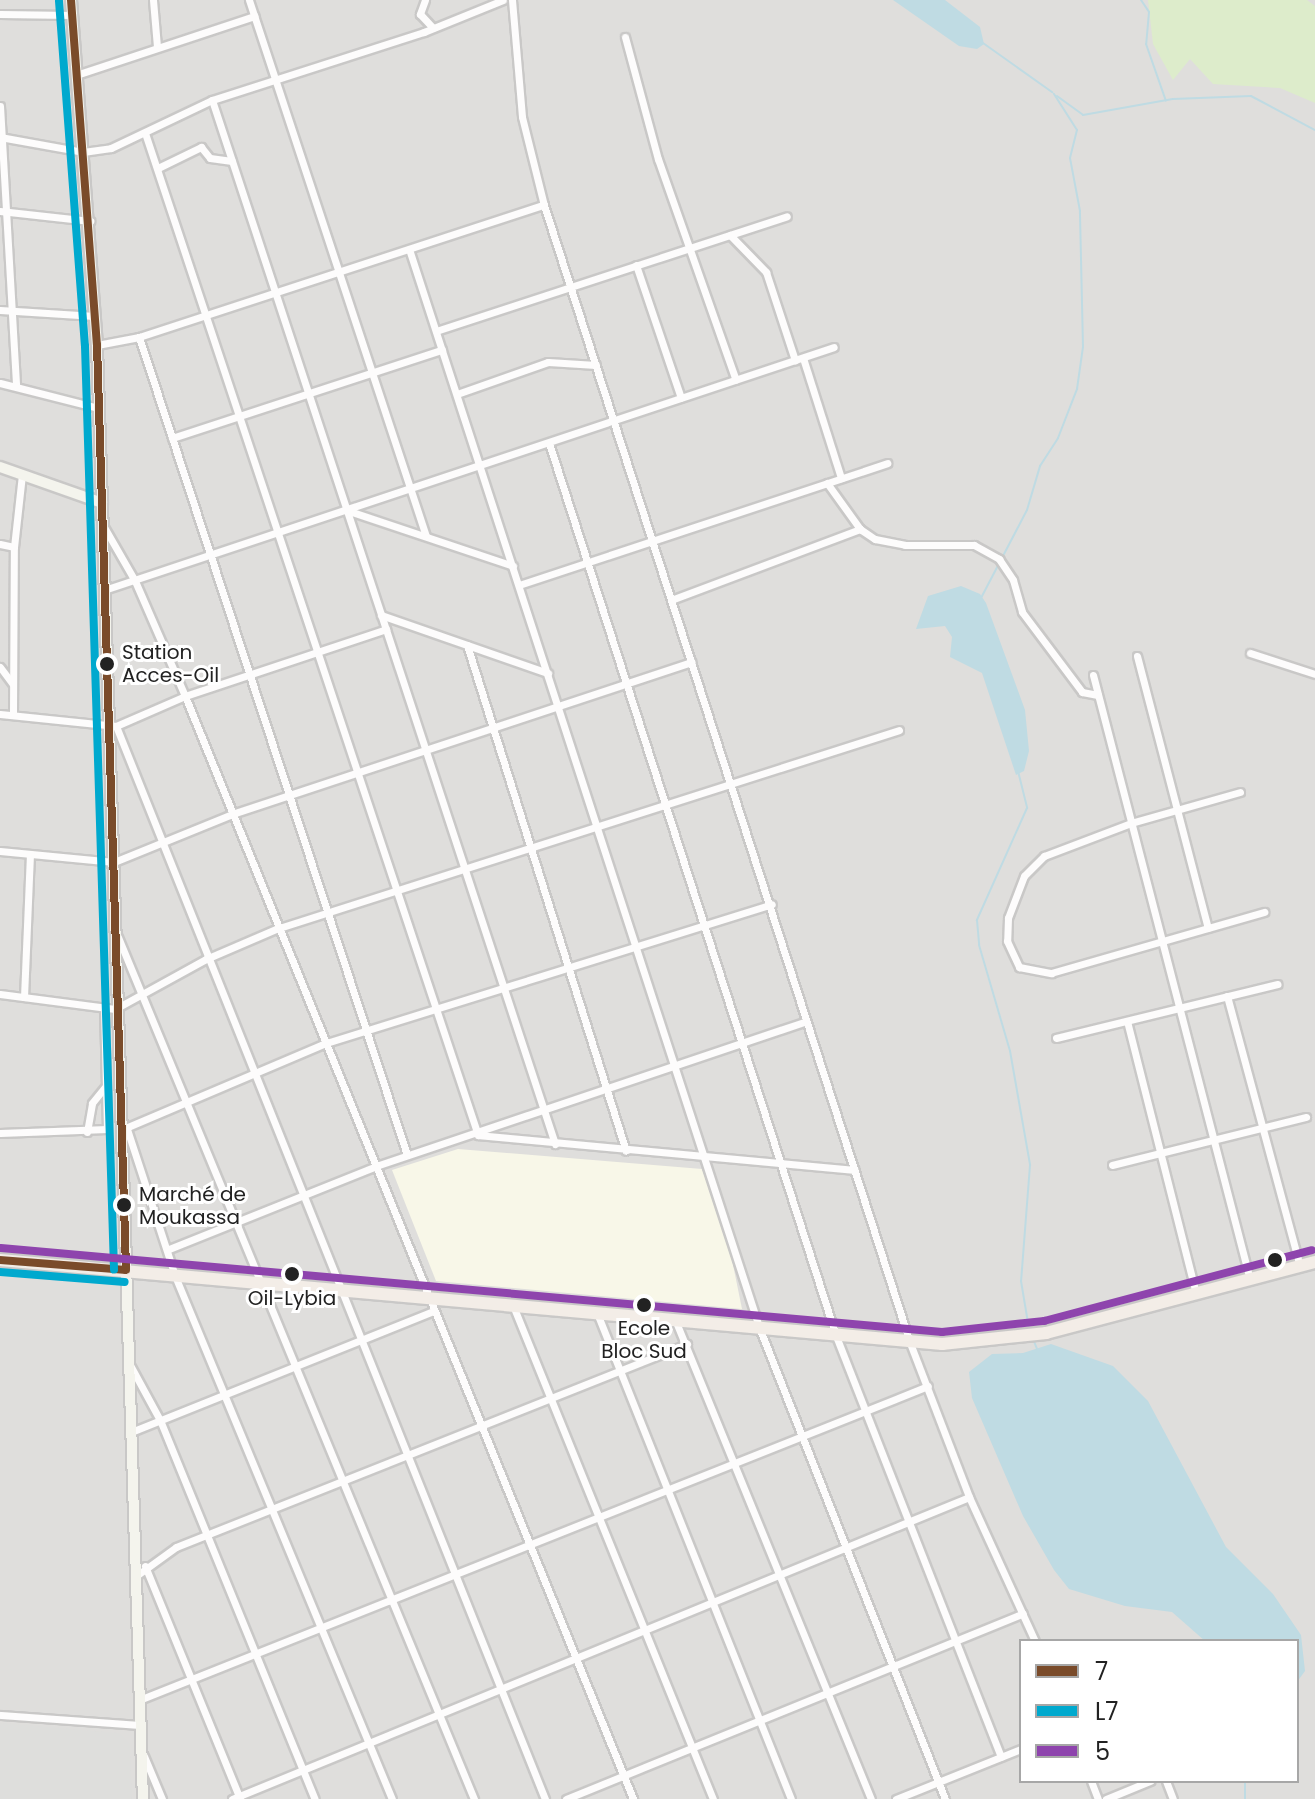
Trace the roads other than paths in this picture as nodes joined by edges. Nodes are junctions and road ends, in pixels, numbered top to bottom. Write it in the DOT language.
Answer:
graph roads {
  1 [pos="71,0"];
  2 [pos="153,0"];
  3 [pos="261,0"];
  4 [pos="425,0"];
  5 [pos="503,0"];
  6 [pos="512,0"];
  7 [pos="250,3"];
  8 [pos="0,14"];
  9 [pos="72,15"];
  10 [pos="254,16"];
  11 [pos="433,28"];
  12 [pos="625,37"];
  13 [pos="157,47"];
  14 [pos="76,75"];
  15 [pos="276,80"];
  16 [pos="212,100"];
  17 [pos="0,106"];
  18 [pos="145,133"];
  19 [pos="2,138"];
  20 [pos="83,152"];
  21 [pos="232,161"];
  22 [pos="160,167"];
  23 [pos="544,205"];
  24 [pos="4,211"];
  25 [pos="787,216"];
  26 [pos="90,221"];
  27 [pos="730,235"];
  28 [pos="693,247"];
  29 [pos="409,249"];
  30 [pos="636,265"];
  31 [pos="339,272"];
  32 [pos="571,287"];
  33 [pos="275,293"];
  34 [pos="12,308"];
  35 [pos="0,310"];
  36 [pos="207,315"];
  37 [pos="95,316"];
  38 [pos="436,331"];
  39 [pos="139,337"];
  40 [pos="97,345"];
  41 [pos="834,347"];
  42 [pos="442,350"];
  43 [pos="799,359"];
  44 [pos="596,365"];
  45 [pos="372,373"];
  46 [pos="736,380"];
  47 [pos="0,383"];
  48 [pos="16,385"];
  49 [pos="308,393"];
  50 [pos="457,394"];
  51 [pos="681,398"];
  52 [pos="98,408"];
  53 [pos="241,415"];
  54 [pos="614,421"];
  55 [pos="172,438"];
  56 [pos="549,443"];
  57 [pos="887,463"];
  58 [pos="480,466"];
  59 [pos="0,467"];
  60 [pos="22,474"];
  61 [pos="841,478"];
  62 [pos="827,483"];
  63 [pos="411,489"];
  64 [pos="102,503"];
  65 [pos="347,510"];
  66 [pos="102,524"];
  67 [pos="860,529"];
  68 [pos="279,533"];
  69 [pos="426,536"];
  70 [pos="653,541"];
  71 [pos="0,544"];
  72 [pos="14,547"];
  73 [pos="211,556"];
  74 [pos="588,563"];
  75 [pos="513,566"];
  76 [pos="135,581"];
  77 [pos="519,585"];
  78 [pos="104,590"];
  79 [pos="671,600"];
  80 [pos="381,615"];
  81 [pos="386,629"];
  82 [pos="467,645"];
  83 [pos="319,652"];
  84 [pos="1250,653"];
  85 [pos="1137,656"];
  86 [pos="692,662"];
  87 [pos="0,667"];
  88 [pos="548,673"];
  89 [pos="1315,674"];
  90 [pos="250,675"];
  91 [pos="1093,675"];
  92 [pos="13,684"];
  93 [pos="626,684"];
  94 [pos="1098,695"];
  95 [pos="185,696"];
  96 [pos="559,706"];
  97 [pos="0,714"];
  98 [pos="13,715"];
  99 [pos="112,726"];
  100 [pos="493,727"];
  101 [pos="899,730"];
  102 [pos="426,750"];
  103 [pos="358,772"];
  104 [pos="734,786"];
  105 [pos="1240,792"];
  106 [pos="289,795"];
  107 [pos="666,807"];
  108 [pos="1178,810"];
  109 [pos="232,814"];
  110 [pos="1131,823"];
  111 [pos="599,828"];
  112 [pos="160,843"];
  113 [pos="531,849"];
  114 [pos="0,851"];
  115 [pos="30,854"];
  116 [pos="114,862"];
  117 [pos="465,870"];
  118 [pos="398,891"];
  119 [pos="772,904"];
  120 [pos="1264,912"];
  121 [pos="328,913"];
  122 [pos="704,925"];
  123 [pos="114,927"];
  124 [pos="1208,928"];
  125 [pos="276,929"];
  126 [pos="1162,941"];
  127 [pos="638,945"];
  128 [pos="206,959"];
  129 [pos="568,967"];
  130 [pos="1278,984"];
  131 [pos="504,987"];
  132 [pos="140,992"];
  133 [pos="0,994"];
  134 [pos="1227,996"];
  135 [pos="24,997"];
  136 [pos="110,1008"];
  137 [pos="436,1008"];
  138 [pos="1180,1008"];
  139 [pos="806,1021"];
  140 [pos="1127,1021"];
  141 [pos="366,1030"];
  142 [pos="1056,1038"];
  143 [pos="742,1043"];
  144 [pos="323,1044"];
  145 [pos="677,1066"];
  146 [pos="253,1074"];
  147 [pos="106,1086"];
  148 [pos="607,1090"];
  149 [pos="188,1103"];
  150 [pos="545,1112"];
  151 [pos="1306,1117"];
  152 [pos="1263,1128"];
  153 [pos="124,1129"];
  154 [pos="87,1132"];
  155 [pos="0,1133"];
  156 [pos="478,1135"];
  157 [pos="1214,1140"];
  158 [pos="555,1144"];
  159 [pos="626,1151"];
  160 [pos="1161,1153"];
  161 [pos="407,1155"];
  162 [pos="708,1158"];
  163 [pos="1112,1165"];
  164 [pos="376,1166"];
  165 [pos="782,1166"];
  166 [pos="854,1170"];
  167 [pos="302,1194"];
  168 [pos="237,1219"];
  169 [pos="169,1249"];
  170 [pos="0,1260"];
  171 [pos="1315,1262"];
  172 [pos="1300,1266"];
  173 [pos="126,1270"];
  174 [pos="175,1276"];
  175 [pos="1250,1280"];
  176 [pos="265,1284"];
  177 [pos="341,1292"];
  178 [pos="1196,1295"];
  179 [pos="431,1306"];
  180 [pos="514,1308"];
  181 [pos="597,1313"];
  182 [pos="676,1322"];
  183 [pos="759,1327"];
  184 [pos="836,1336"];
  185 [pos="360,1340"];
  186 [pos="910,1343"];
  187 [pos="687,1344"];
  188 [pos="126,1356"];
  189 [pos="298,1365"];
  190 [pos="619,1371"];
  191 [pos="928,1386"];
  192 [pos="227,1393"];
  193 [pos="551,1398"];
  194 [pos="866,1411"];
  195 [pos="160,1420"];
  196 [pos="480,1426"];
  197 [pos="129,1432"];
  198 [pos="800,1437"];
  199 [pos="407,1456"];
  200 [pos="735,1463"];
  201 [pos="343,1481"];
  202 [pos="667,1490"];
  203 [pos="969,1497"];
  204 [pos="274,1508"];
  205 [pos="599,1517"];
  206 [pos="910,1521"];
  207 [pos="206,1535"];
  208 [pos="529,1545"];
  209 [pos="845,1548"];
  210 [pos="145,1566"];
  211 [pos="455,1574"];
  212 [pos="780,1575"];
  213 [pos="134,1578"];
  214 [pos="392,1599"];
  215 [pos="712,1602"];
  216 [pos="1023,1613"];
  217 [pos="322,1627"];
  218 [pos="644,1630"];
  219 [pos="1034,1639"];
  220 [pos="956,1641"];
  221 [pos="255,1654"];
  222 [pos="575,1658"];
  223 [pos="892,1666"];
  224 [pos="188,1681"];
  225 [pos="500,1689"];
  226 [pos="827,1693"];
  227 [pos="139,1700"];
  228 [pos="439,1714"];
  229 [pos="0,1715"];
  230 [pos="759,1721"];
  231 [pos="140,1725"];
  232 [pos="369,1743"];
  233 [pos="692,1748"];
  234 [pos="141,1750"];
  235 [pos="1019,1750"];
  236 [pos="1001,1757"];
  237 [pos="303,1770"];
  238 [pos="623,1776"];
  239 [pos="938,1782"];
  240 [pos="1145,1783"];
  241 [pos="237,1798"];
  242 [pos="143,1799"];
  243 [pos="162,1799"];
  244 [pos="315,1799"];
  245 [pos="392,1799"];
  246 [pos="474,1799"];
  247 [pos="545,1799"];
  248 [pos="566,1799"];
  249 [pos="633,1799"];
  250 [pos="713,1799"];
  251 [pos="791,1799"];
  252 [pos="871,1799"];
  253 [pos="896,1799"];
  254 [pos="945,1799"];
  255 [pos="1106,1799"];
  1 -- 9 [label="street"];
  2 -- 13 [label="street"];
  3 -- 7 [label="street"];
  4 -- 11 [label="street"];
  5 -- 11 [label="street"];
  6 -- 23 [label="street"];
  7 -- 10 [label="street"];
  8 -- 9 [label="street"];
  9 -- 14 [label="street"];
  10 -- 13 [label="street"];
  10 -- 15 [label="street"];
  11 -- 15 [label="street"];
  12 -- 28 [label="street"];
  13 -- 14 [label="street"];
  14 -- 20 [label="street"];
  15 -- 16 [label="street"];
  15 -- 31 [label="street"];
  16 -- 18 [label="street"];
  16 -- 21 [label="street"];
  17 -- 19 [label="street"];
  18 -- 20 [label="street"];
  18 -- 22 [label="street"];
  19 -- 20 [label="street"];
  19 -- 24 [label="street"];
  20 -- 26 [label="street"];
  21 -- 22 [label="street"];
  21 -- 33 [label="street"];
  22 -- 36 [label="street"];
  23 -- 29 [label="street"];
  23 -- 32 [label="street"];
  24 -- 26 [label="street"];
  24 -- 34 [label="street"];
  25 -- 27 [label="street"];
  26 -- 37 [label="street"];
  27 -- 28 [label="street"];
  27 -- 43 [label="street"];
  28 -- 30 [label="street"];
  28 -- 46 [label="street"];
  29 -- 31 [label="street"];
  29 -- 38 [label="street"];
  30 -- 32 [label="street"];
  30 -- 51 [label="street"];
  31 -- 33 [label="street"];
  31 -- 45 [label="street"];
  32 -- 38 [label="street"];
  32 -- 44 [label="street"];
  33 -- 36 [label="street"];
  33 -- 49 [label="street"];
  34 -- 35 [label="street"];
  34 -- 37 [label="street"];
  34 -- 48 [label="street"];
  36 -- 39 [label="street"];
  36 -- 53 [label="street"];
  37 -- 40 [label="street"];
  38 -- 42 [label="street"];
  39 -- 40 [label="street"];
  39 -- 55 [label="street"];
  40 -- 52 [label="street"];
  41 -- 43 [label="street"];
  42 -- 45 [label="street"];
  42 -- 50 [label="street"];
  43 -- 46 [label="street"];
  43 -- 61 [label="street"];
  44 -- 50 [label="street"];
  44 -- 54 [label="street"];
  45 -- 49 [label="street"];
  45 -- 63 [label="street"];
  46 -- 51 [label="street"];
  47 -- 48 [label="street"];
  48 -- 52 [label="street"];
  49 -- 53 [label="street"];
  49 -- 65 [label="street"];
  50 -- 58 [label="street"];
  51 -- 54 [label="street"];
  52 -- 64 [label="street"];
  53 -- 55 [label="street"];
  53 -- 68 [label="street"];
  54 -- 56 [label="street"];
  54 -- 70 [label="street"];
  55 -- 73 [label="street"];
  56 -- 58 [label="street"];
  56 -- 74 [label="street"];
  57 -- 61 [label="street"];
  58 -- 63 [label="street"];
  58 -- 75 [label="street"];
  59 -- 60 [label="street"];
  60 -- 64 [label="street"];
  60 -- 72 [label="street"];
  61 -- 62 [label="street"];
  62 -- 67 [label="street"];
  62 -- 70 [label="street"];
  63 -- 65 [label="street"];
  63 -- 69 [label="street"];
  64 -- 66 [label="street"];
  65 -- 68 [label="street"];
  65 -- 69 [label="street"];
  65 -- 80 [label="street"];
  66 -- 76 [label="street"];
  66 -- 78 [label="street"];
  67 -- 79 [label="street"];
  67 -- 94 [label="street"];
  68 -- 73 [label="street"];
  68 -- 83 [label="street"];
  69 -- 75 [label="street"];
  70 -- 74 [label="street"];
  70 -- 79 [label="street"];
  71 -- 72 [label="street"];
  72 -- 92 [label="street"];
  73 -- 76 [label="street"];
  73 -- 90 [label="street"];
  74 -- 77 [label="street"];
  74 -- 93 [label="street"];
  75 -- 77 [label="street"];
  76 -- 78 [label="street"];
  76 -- 95 [label="street"];
  77 -- 88 [label="street"];
  78 -- 99 [label="street"];
  79 -- 86 [label="street"];
  80 -- 81 [label="street"];
  80 -- 82 [label="street"];
  81 -- 83 [label="street"];
  81 -- 102 [label="street"];
  82 -- 88 [label="street"];
  82 -- 100 [label="street"];
  83 -- 90 [label="street"];
  83 -- 103 [label="street"];
  84 -- 89 [label="street"];
  85 -- 108 [label="street"];
  86 -- 93 [label="street"];
  86 -- 104 [label="street"];
  87 -- 92 [label="street"];
  88 -- 96 [label="street"];
  90 -- 95 [label="street"];
  90 -- 106 [label="street"];
  91 -- 94 [label="street"];
  92 -- 98 [label="street"];
  93 -- 96 [label="street"];
  93 -- 107 [label="street"];
  94 -- 110 [label="street"];
  95 -- 99 [label="street"];
  95 -- 109 [label="street"];
  96 -- 100 [label="street"];
  96 -- 111 [label="street"];
  97 -- 98 [label="street"];
  98 -- 99 [label="street"];
  99 -- 112 [label="street"];
  99 -- 116 [label="street"];
  100 -- 102 [label="street"];
  100 -- 113 [label="street"];
  101 -- 104 [label="street"];
  102 -- 103 [label="street"];
  102 -- 117 [label="street"];
  103 -- 106 [label="street"];
  103 -- 118 [label="street"];
  104 -- 107 [label="street"];
  104 -- 119 [label="street"];
  105 -- 108 [label="street"];
  106 -- 109 [label="street"];
  106 -- 121 [label="street"];
  107 -- 111 [label="street"];
  107 -- 122 [label="street"];
  108 -- 110 [label="street"];
  108 -- 124 [label="street"];
  109 -- 112 [label="street"];
  109 -- 125 [label="street"];
  110 -- 126 [label="street"];
  110 -- 126 [label="street"];
  111 -- 113 [label="street"];
  111 -- 127 [label="street"];
  112 -- 116 [label="street"];
  112 -- 128 [label="street"];
  113 -- 117 [label="street"];
  113 -- 129 [label="street"];
  114 -- 115 [label="street"];
  115 -- 116 [label="street"];
  115 -- 135 [label="street"];
  116 -- 123 [label="street"];
  117 -- 118 [label="street"];
  117 -- 131 [label="street"];
  118 -- 121 [label="street"];
  118 -- 137 [label="street"];
  119 -- 122 [label="street"];
  119 -- 139 [label="street"];
  120 -- 124 [label="street"];
  121 -- 125 [label="street"];
  121 -- 141 [label="street"];
  122 -- 127 [label="street"];
  122 -- 143 [label="street"];
  123 -- 132 [label="street"];
  123 -- 136 [label="street"];
  124 -- 126 [label="street"];
  125 -- 128 [label="street"];
  125 -- 144 [label="street"];
  126 -- 138 [label="street"];
  127 -- 129 [label="street"];
  127 -- 145 [label="street"];
  128 -- 132 [label="street"];
  128 -- 146 [label="street"];
  129 -- 131 [label="street"];
  129 -- 148 [label="street"];
  130 -- 134 [label="street"];
  131 -- 137 [label="street"];
  131 -- 150 [label="street"];
  132 -- 136 [label="street"];
  132 -- 149 [label="street"];
  133 -- 135 [label="street"];
  134 -- 138 [label="street"];
  134 -- 152 [label="street"];
  135 -- 136 [label="street"];
  136 -- 147 [label="street"];
  136 -- 153 [label="street"];
  137 -- 141 [label="street"];
  137 -- 156 [label="street"];
  138 -- 140 [label="street"];
  138 -- 157 [label="street"];
  139 -- 143 [label="street"];
  139 -- 166 [label="street"];
  140 -- 142 [label="street"];
  140 -- 160 [label="street"];
  141 -- 144 [label="street"];
  141 -- 161 [label="street"];
  143 -- 145 [label="street"];
  143 -- 165 [label="street"];
  144 -- 146 [label="street"];
  144 -- 164 [label="street"];
  145 -- 148 [label="street"];
  145 -- 162 [label="street"];
  146 -- 149 [label="street"];
  146 -- 167 [label="street"];
  147 -- 154 [label="street"];
  147 -- 154 [label="street"];
  148 -- 150 [label="street"];
  148 -- 159 [label="street"];
  149 -- 153 [label="street"];
  149 -- 168 [label="street"];
  150 -- 156 [label="street"];
  150 -- 158 [label="street"];
  151 -- 152 [label="street"];
  152 -- 157 [label="street"];
  152 -- 172 [label="street"];
  153 -- 169 [label="street"];
  153 -- 173 [label="street"];
  154 -- 155 [label="street"];
  156 -- 158 [label="street"];
  156 -- 161 [label="street"];
  157 -- 160 [label="street"];
  157 -- 175 [label="street"];
  158 -- 159 [label="street"];
  159 -- 162 [label="street"];
  160 -- 163 [label="street"];
  160 -- 178 [label="street"];
  161 -- 164 [label="street"];
  162 -- 165 [label="street"];
  162 -- 183 [label="street"];
  164 -- 167 [label="street"];
  164 -- 179 [label="street"];
  165 -- 166 [label="street"];
  165 -- 184 [label="street"];
  166 -- 186 [label="street"];
  167 -- 168 [label="street"];
  167 -- 177 [label="street"];
  168 -- 169 [label="street"];
  168 -- 176 [label="street"];
  169 -- 174 [label="street"];
  170 -- 173 [label="main road"];
  171 -- 172 [label="main road"];
  172 -- 175 [label="main road"];
  173 -- 174 [label="main road"];
  173 -- 188 [label="street"];
  174 -- 176 [label="main road"];
  174 -- 192 [label="street"];
  175 -- 178 [label="main road"];
  176 -- 177 [label="main road"];
  176 -- 189 [label="street"];
  177 -- 179 [label="main road"];
  177 -- 185 [label="street"];
  178 -- 186 [label="main road"];
  179 -- 180 [label="main road"];
  179 -- 185 [label="street"];
  179 -- 196 [label="street"];
  180 -- 181 [label="main road"];
  180 -- 193 [label="street"];
  181 -- 182 [label="main road"];
  181 -- 190 [label="street"];
  182 -- 183 [label="main road"];
  182 -- 187 [label="street"];
  183 -- 184 [label="main road"];
  183 -- 198 [label="street"];
  184 -- 186 [label="main road"];
  184 -- 194 [label="street"];
  185 -- 189 [label="street"];
  185 -- 199 [label="street"];
  186 -- 191 [label="street"];
  187 -- 190 [label="street"];
  187 -- 200 [label="street"];
  188 -- 195 [label="street"];
  188 -- 197 [label="street"];
  189 -- 192 [label="street"];
  189 -- 201 [label="street"];
  190 -- 193 [label="street"];
  190 -- 202 [label="street"];
  191 -- 194 [label="street"];
  191 -- 203 [label="street"];
  192 -- 195 [label="street"];
  192 -- 204 [label="street"];
  193 -- 196 [label="street"];
  193 -- 205 [label="street"];
  194 -- 198 [label="street"];
  194 -- 206 [label="street"];
  195 -- 197 [label="street"];
  195 -- 207 [label="street"];
  196 -- 199 [label="street"];
  196 -- 208 [label="street"];
  197 -- 213 [label="street"];
  198 -- 200 [label="street"];
  198 -- 209 [label="street"];
  199 -- 201 [label="street"];
  199 -- 211 [label="street"];
  200 -- 202 [label="street"];
  200 -- 212 [label="street"];
  201 -- 204 [label="street"];
  201 -- 214 [label="street"];
  202 -- 205 [label="street"];
  202 -- 215 [label="street"];
  203 -- 206 [label="street"];
  203 -- 216 [label="street"];
  204 -- 207 [label="street"];
  204 -- 217 [label="street"];
  205 -- 208 [label="street"];
  205 -- 218 [label="street"];
  206 -- 209 [label="street"];
  206 -- 220 [label="street"];
  207 -- 210 [label="street"];
  207 -- 221 [label="street"];
  208 -- 211 [label="street"];
  208 -- 222 [label="street"];
  209 -- 212 [label="street"];
  209 -- 223 [label="street"];
  210 -- 213 [label="street"];
  210 -- 224 [label="street"];
  211 -- 214 [label="street"];
  211 -- 225 [label="street"];
  212 -- 215 [label="street"];
  212 -- 226 [label="street"];
  213 -- 227 [label="street"];
  214 -- 217 [label="street"];
  214 -- 228 [label="street"];
  215 -- 218 [label="street"];
  215 -- 230 [label="street"];
  216 -- 219 [label="street"];
  216 -- 220 [label="street"];
  217 -- 221 [label="street"];
  217 -- 232 [label="street"];
  218 -- 222 [label="street"];
  218 -- 233 [label="street"];
  220 -- 223 [label="street"];
  220 -- 236 [label="street"];
  221 -- 224 [label="street"];
  221 -- 237 [label="street"];
  222 -- 225 [label="street"];
  222 -- 238 [label="street"];
  223 -- 226 [label="street"];
  223 -- 239 [label="street"];
  224 -- 227 [label="street"];
  224 -- 241 [label="street"];
  225 -- 228 [label="street"];
  225 -- 247 [label="street"];
  226 -- 230 [label="street"];
  226 -- 252 [label="street"];
  227 -- 231 [label="street"];
  228 -- 232 [label="street"];
  228 -- 246 [label="street"];
  229 -- 231 [label="street"];
  230 -- 233 [label="street"];
  230 -- 251 [label="street"];
  231 -- 234 [label="street"];
  232 -- 237 [label="street"];
  232 -- 245 [label="street"];
  233 -- 238 [label="street"];
  233 -- 250 [label="street"];
  234 -- 242 [label="street"];
  234 -- 243 [label="street"];
  235 -- 236 [label="street"];
  236 -- 239 [label="street"];
  237 -- 241 [label="street"];
  237 -- 244 [label="street"];
  238 -- 248 [label="street"];
  238 -- 249 [label="street"];
  239 -- 253 [label="street"];
  239 -- 254 [label="street"];
  240 -- 255 [label="street"];
}
